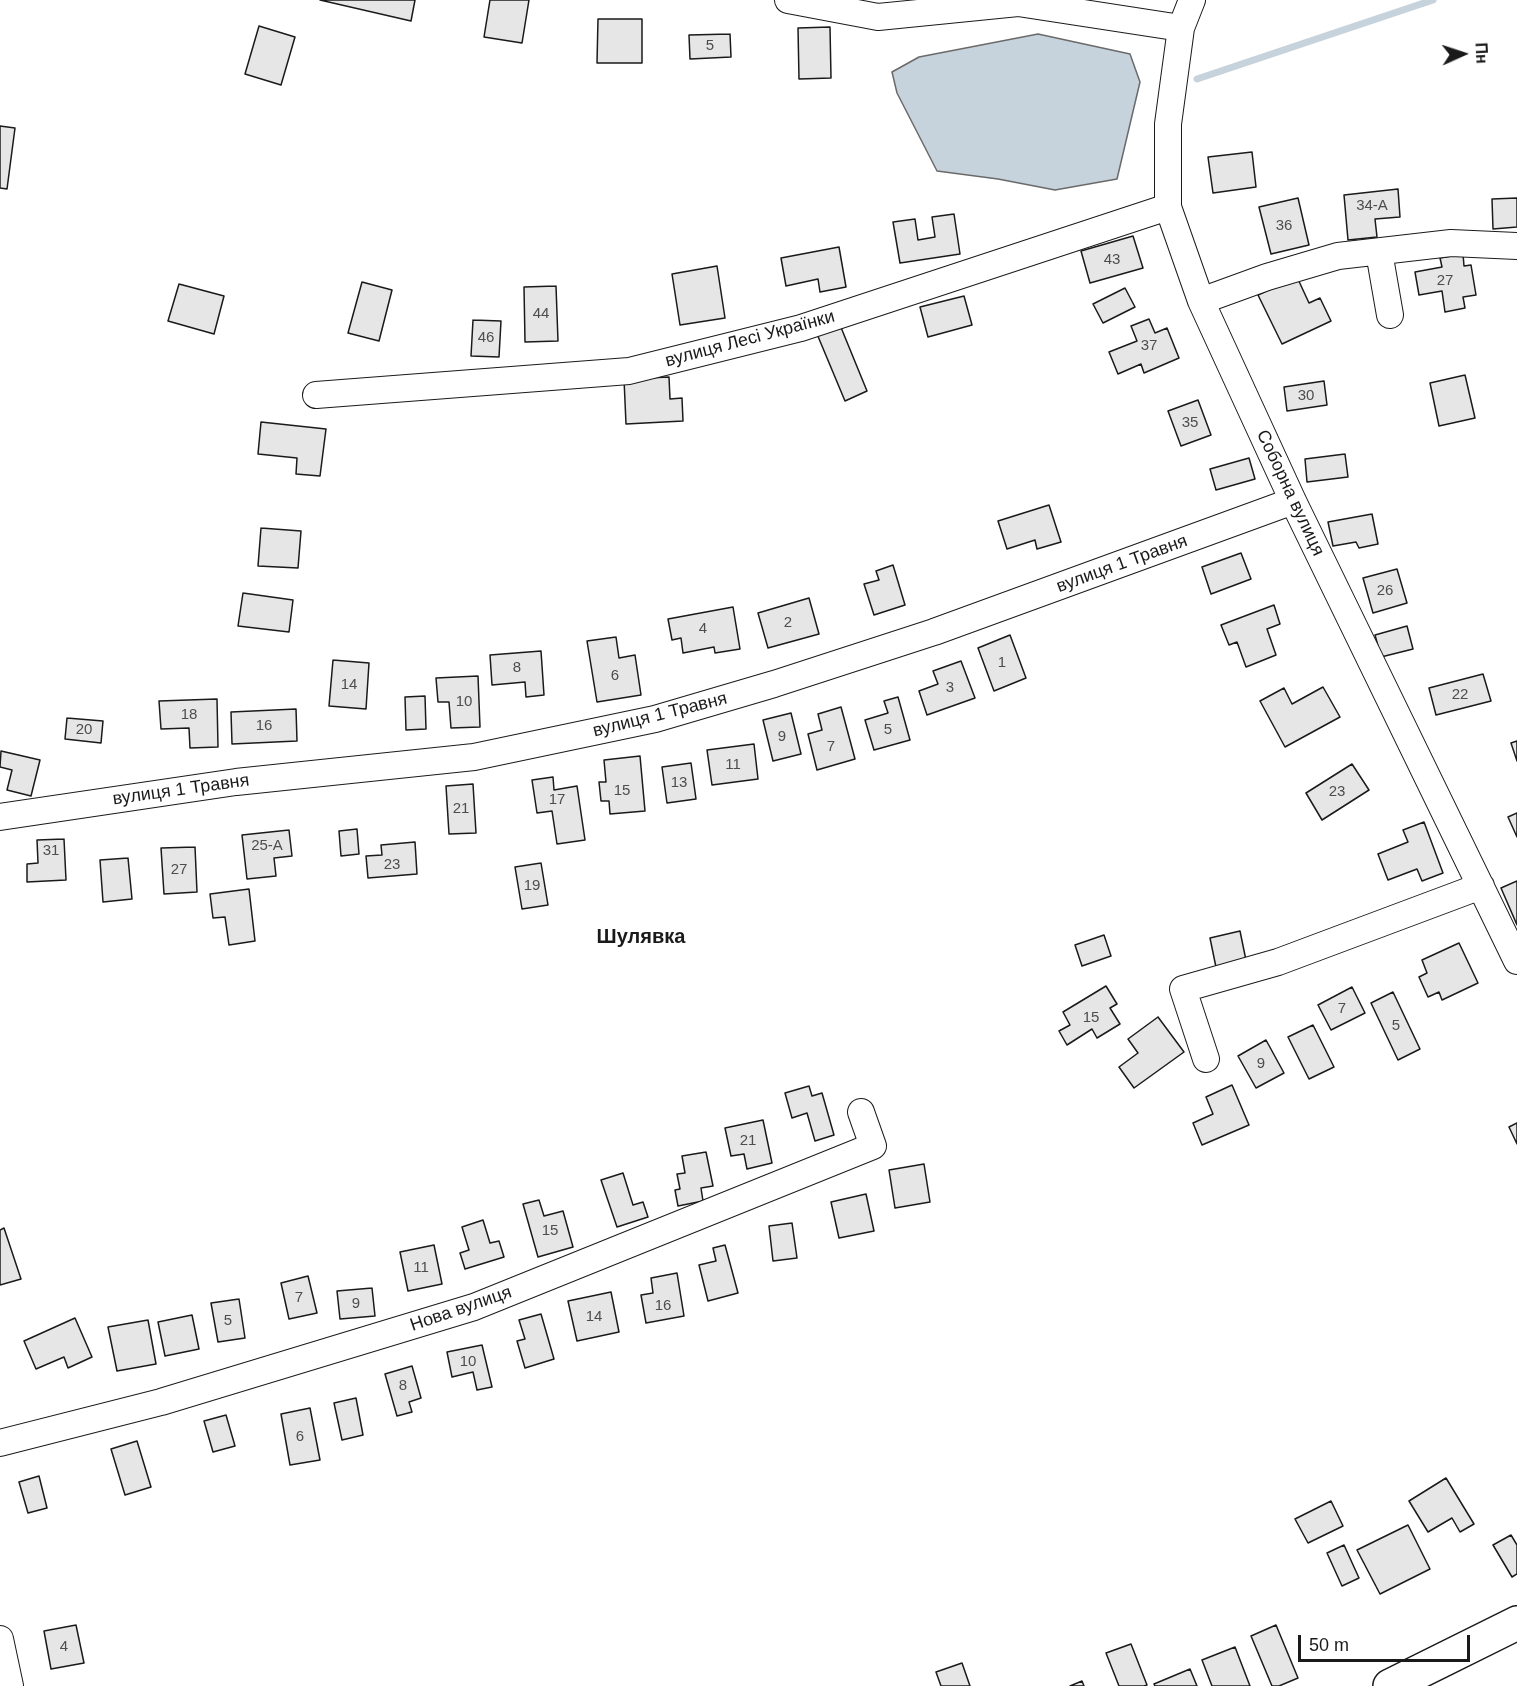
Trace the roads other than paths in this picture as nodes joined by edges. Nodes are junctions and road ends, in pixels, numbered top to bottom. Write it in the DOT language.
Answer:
graph roads {
  1 [pos="788,0"];
  2 [pos="1192,0"];
  3 [pos="1181,28"];
  4 [pos="1168,207"];
  5 [pos="1517,246"];
  6 [pos="1379,252"];
  7 [pos="1200,301"];
  8 [pos="1390,315"];
  9 [pos="316,395"];
  10 [pos="1293,501"];
  11 [pos="0,817"];
  12 [pos="1481,886"];
  13 [pos="1517,961"];
  14 [pos="1206,1059"];
  15 [pos="861,1112"];
  16 [pos="0,1443"];
  17 [pos="1517,1623"];
  18 [pos="0,1639"];
  19 [pos="10,1686"];
  20 [pos="1390,1686"];
  1 -- 3 [label="street"];
  2 -- 3 [label="street, Соборна вулиця"];
  3 -- 4 [label="street, Соборна вулиця"];
  4 -- 7 [label="street, Соборна вулиця"];
  4 -- 9 [label="street, вулиця Лесі Українки"];
  5 -- 6 [label="street"];
  6 -- 7 [label="street"];
  6 -- 8 [label="street"];
  7 -- 10 [label="street, Соборна вулиця"];
  10 -- 11 [label="street, вулиця 1 Травня"];
  10 -- 12 [label="street, Соборна вулиця"];
  12 -- 13 [label="street, Соборна вулиця"];
  12 -- 14 [label="street"];
  15 -- 16 [label="street, Нова вулиця"];
  17 -- 20 [label="main road"];
  18 -- 19 [label="street"];
}
